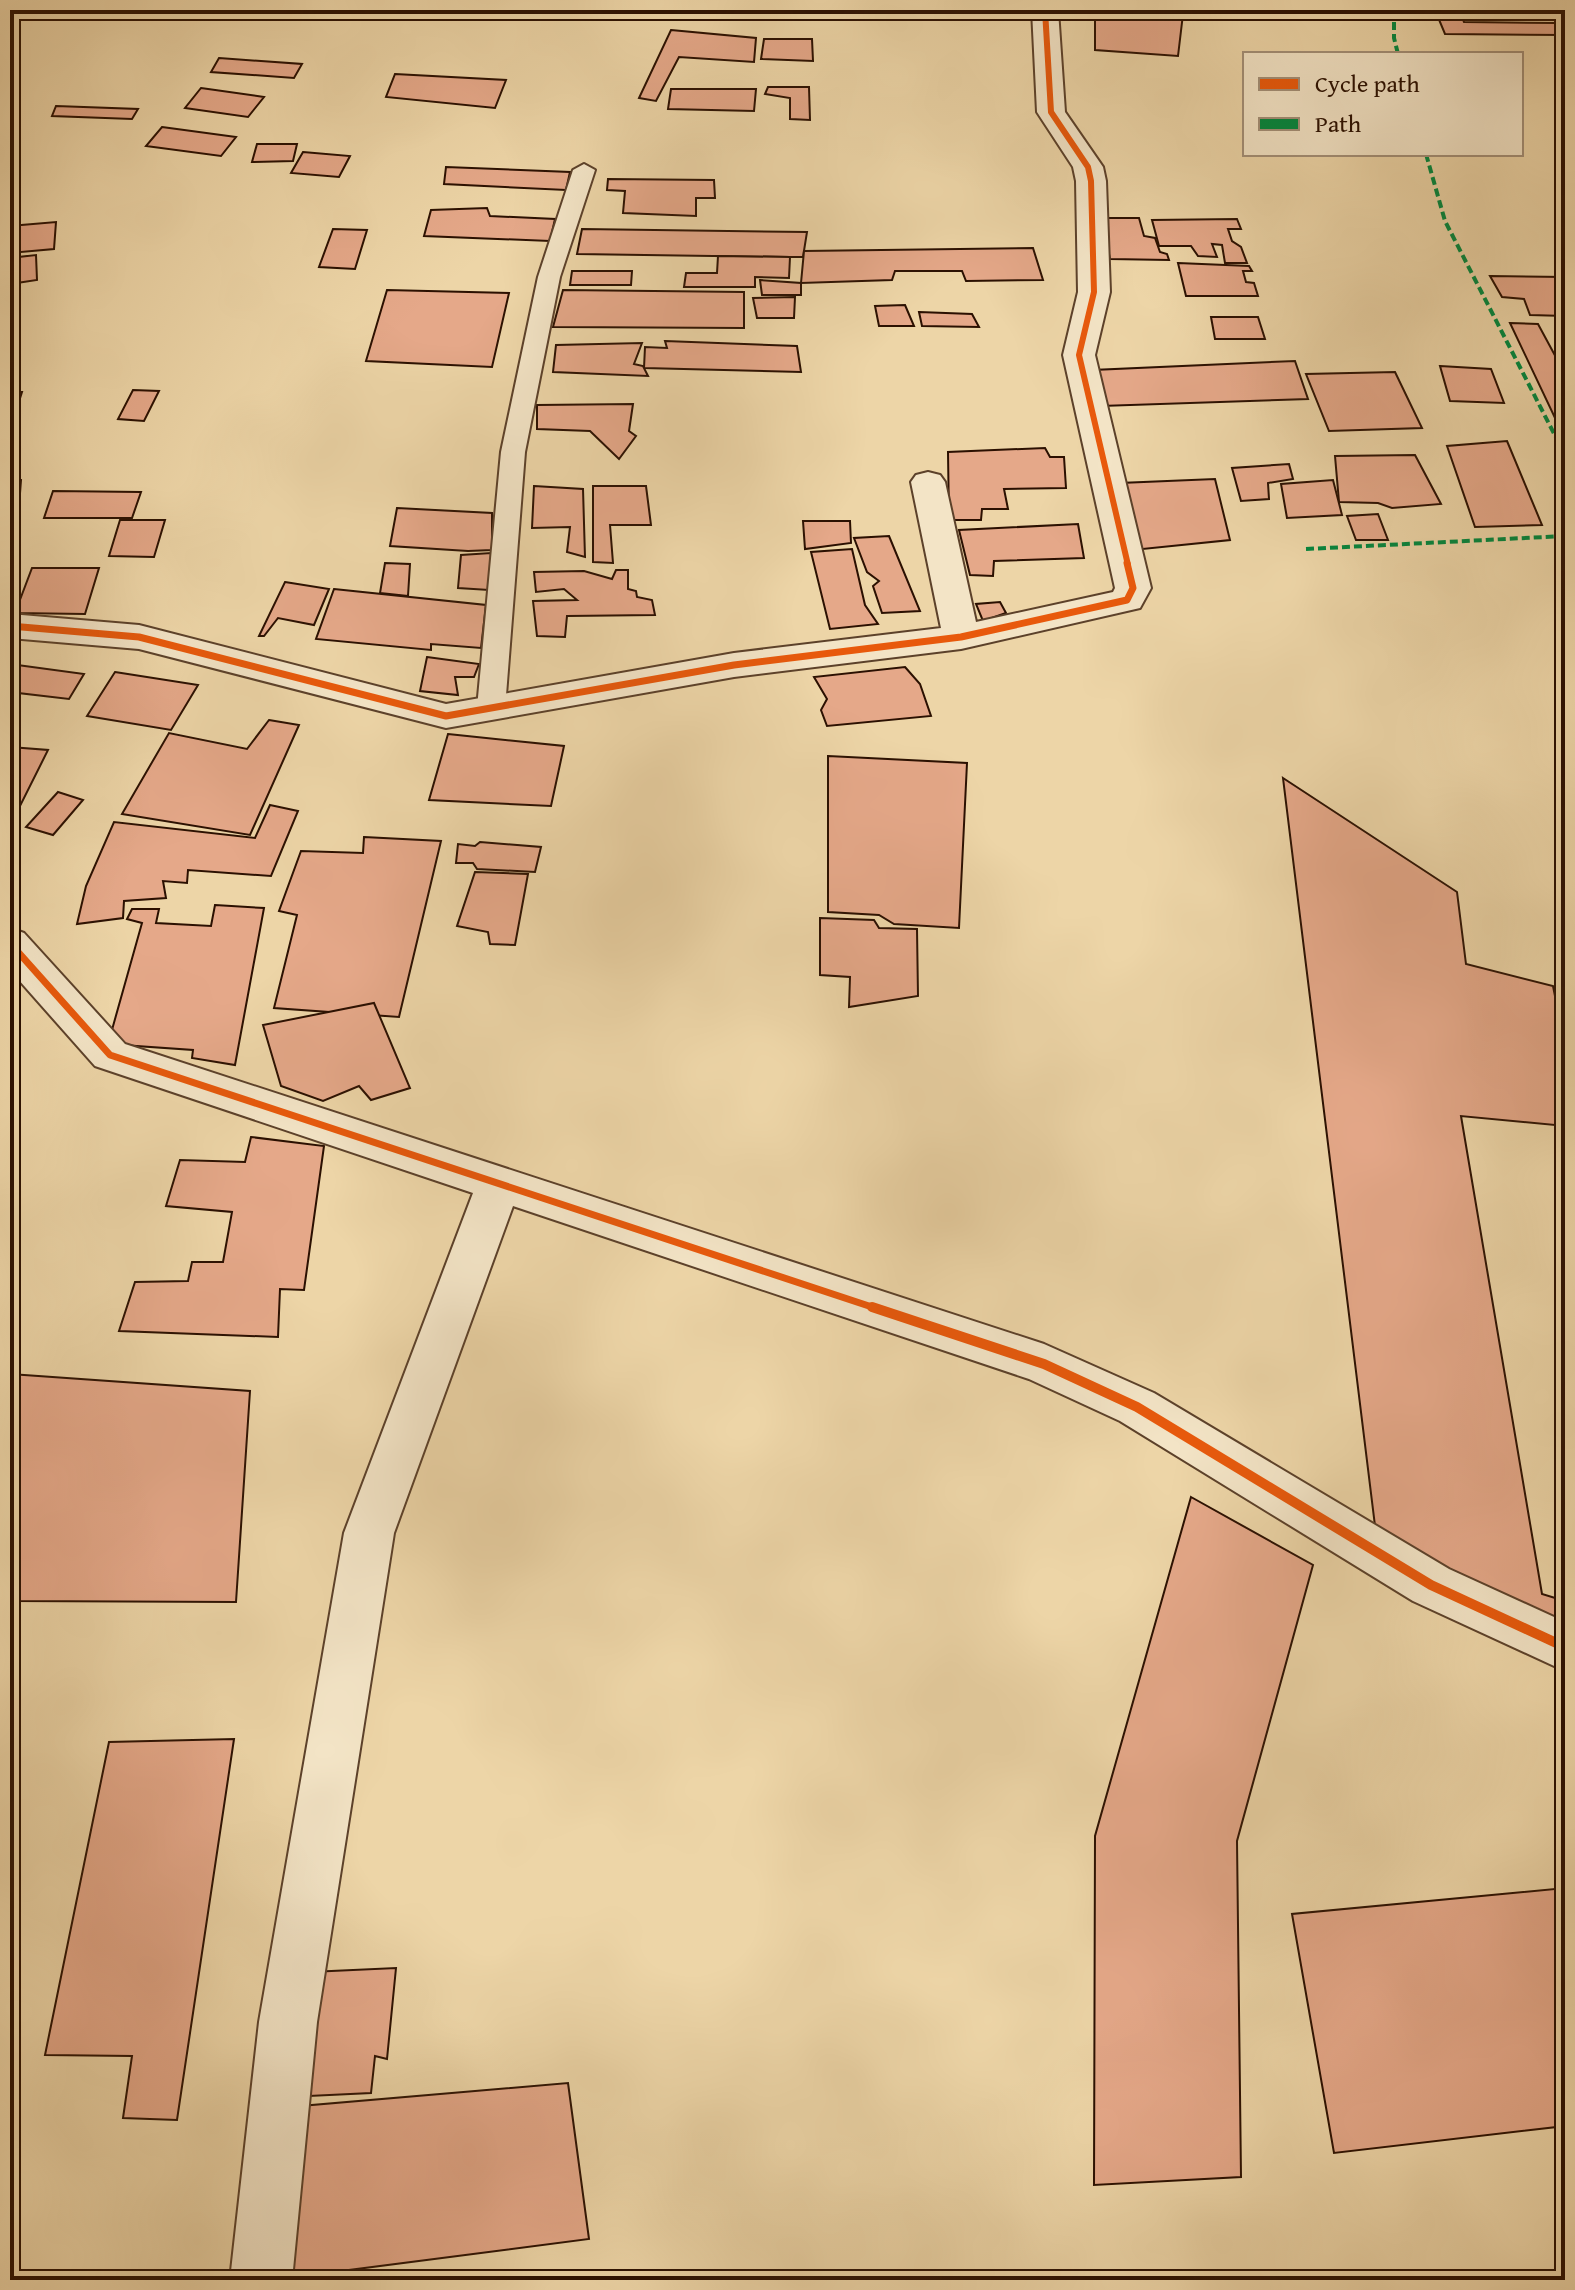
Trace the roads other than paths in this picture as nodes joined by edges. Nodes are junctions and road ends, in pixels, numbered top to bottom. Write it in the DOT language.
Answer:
graph roads {
  1 [pos="1045,10"];
  2 [pos="584,170"];
  3 [pos="928,482"];
  4 [pos="10,626"];
  5 [pos="961,637"];
  6 [pos="491,708"];
  7 [pos="10,943"];
  8 [pos="499,1182"];
  9 [pos="1565,1647"];
  10 [pos="261,2280"];
  1 -- 5 [label="street"];
  2 -- 6 [label="lane"];
  3 -- 5 [label="street"];
  4 -- 6 [label="street"];
  5 -- 6 [label="street"];
  7 -- 8 [label="street"];
  8 -- 9 [label="street"];
  8 -- 10 [label="street"];
}
